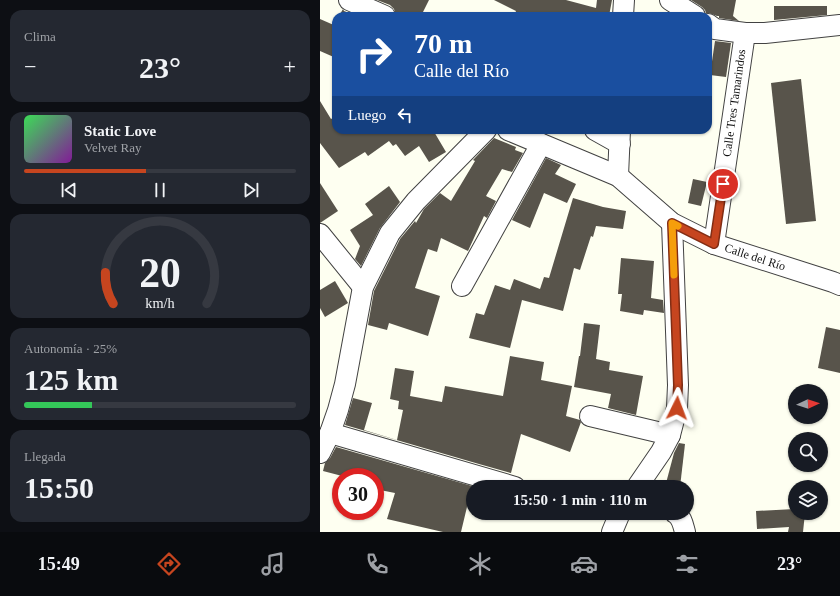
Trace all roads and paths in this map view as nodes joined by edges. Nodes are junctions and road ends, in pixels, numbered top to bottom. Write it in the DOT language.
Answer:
graph roads {
  1 [pos="349,0"];
  2 [pos="624,0"];
  3 [pos="670,0"];
  4 [pos="376,12"];
  5 [pos="623,12"];
  6 [pos="689,12"];
  7 [pos="840,25"];
  8 [pos="712,27"];
  9 [pos="745,33"];
  10 [pos="482,134"];
  11 [pos="517,134"];
  12 [pos="609,134"];
  13 [pos="620,137"];
  14 [pos="541,144"];
  15 [pos="618,176"];
  16 [pos="672,223"];
  17 [pos="320,234"];
  18 [pos="714,244"];
  19 [pos="840,285"];
  20 [pos="462,286"];
  21 [pos="363,287"];
  22 [pos="590,416"];
  23 [pos="330,433"];
  24 [pos="670,435"];
  25 [pos="320,453"];
  26 [pos="491,480"];
  27 [pos="642,480"];
  28 [pos="681,520"];
  29 [pos="685,532"];
  1 -- 4 [label="street"];
  2 -- 5 [label="street"];
  3 -- 6 [label="street"];
  7 -- 9 [label="street"];
  8 -- 9 [label="street"];
  9 -- 18 [label="street, Calle Tres Tamarindos"];
  10 -- 21 [label="street"];
  11 -- 14 [label="street, Calle del Río"];
  12 -- 13 [label="street"];
  13 -- 15 [label="street"];
  14 -- 15 [label="street, Calle del Río"];
  14 -- 20 [label="street"];
  15 -- 16 [label="street, Calle del Río"];
  16 -- 18 [label="street, Calle del Río"];
  16 -- 24 [label="street"];
  17 -- 21 [label="street"];
  18 -- 19 [label="street, Calle del Río"];
  21 -- 23 [label="street"];
  22 -- 24 [label="street"];
  23 -- 25 [label="street"];
  23 -- 26 [label="street"];
  24 -- 27 [label="street"];
  28 -- 29 [label="street"];
}
